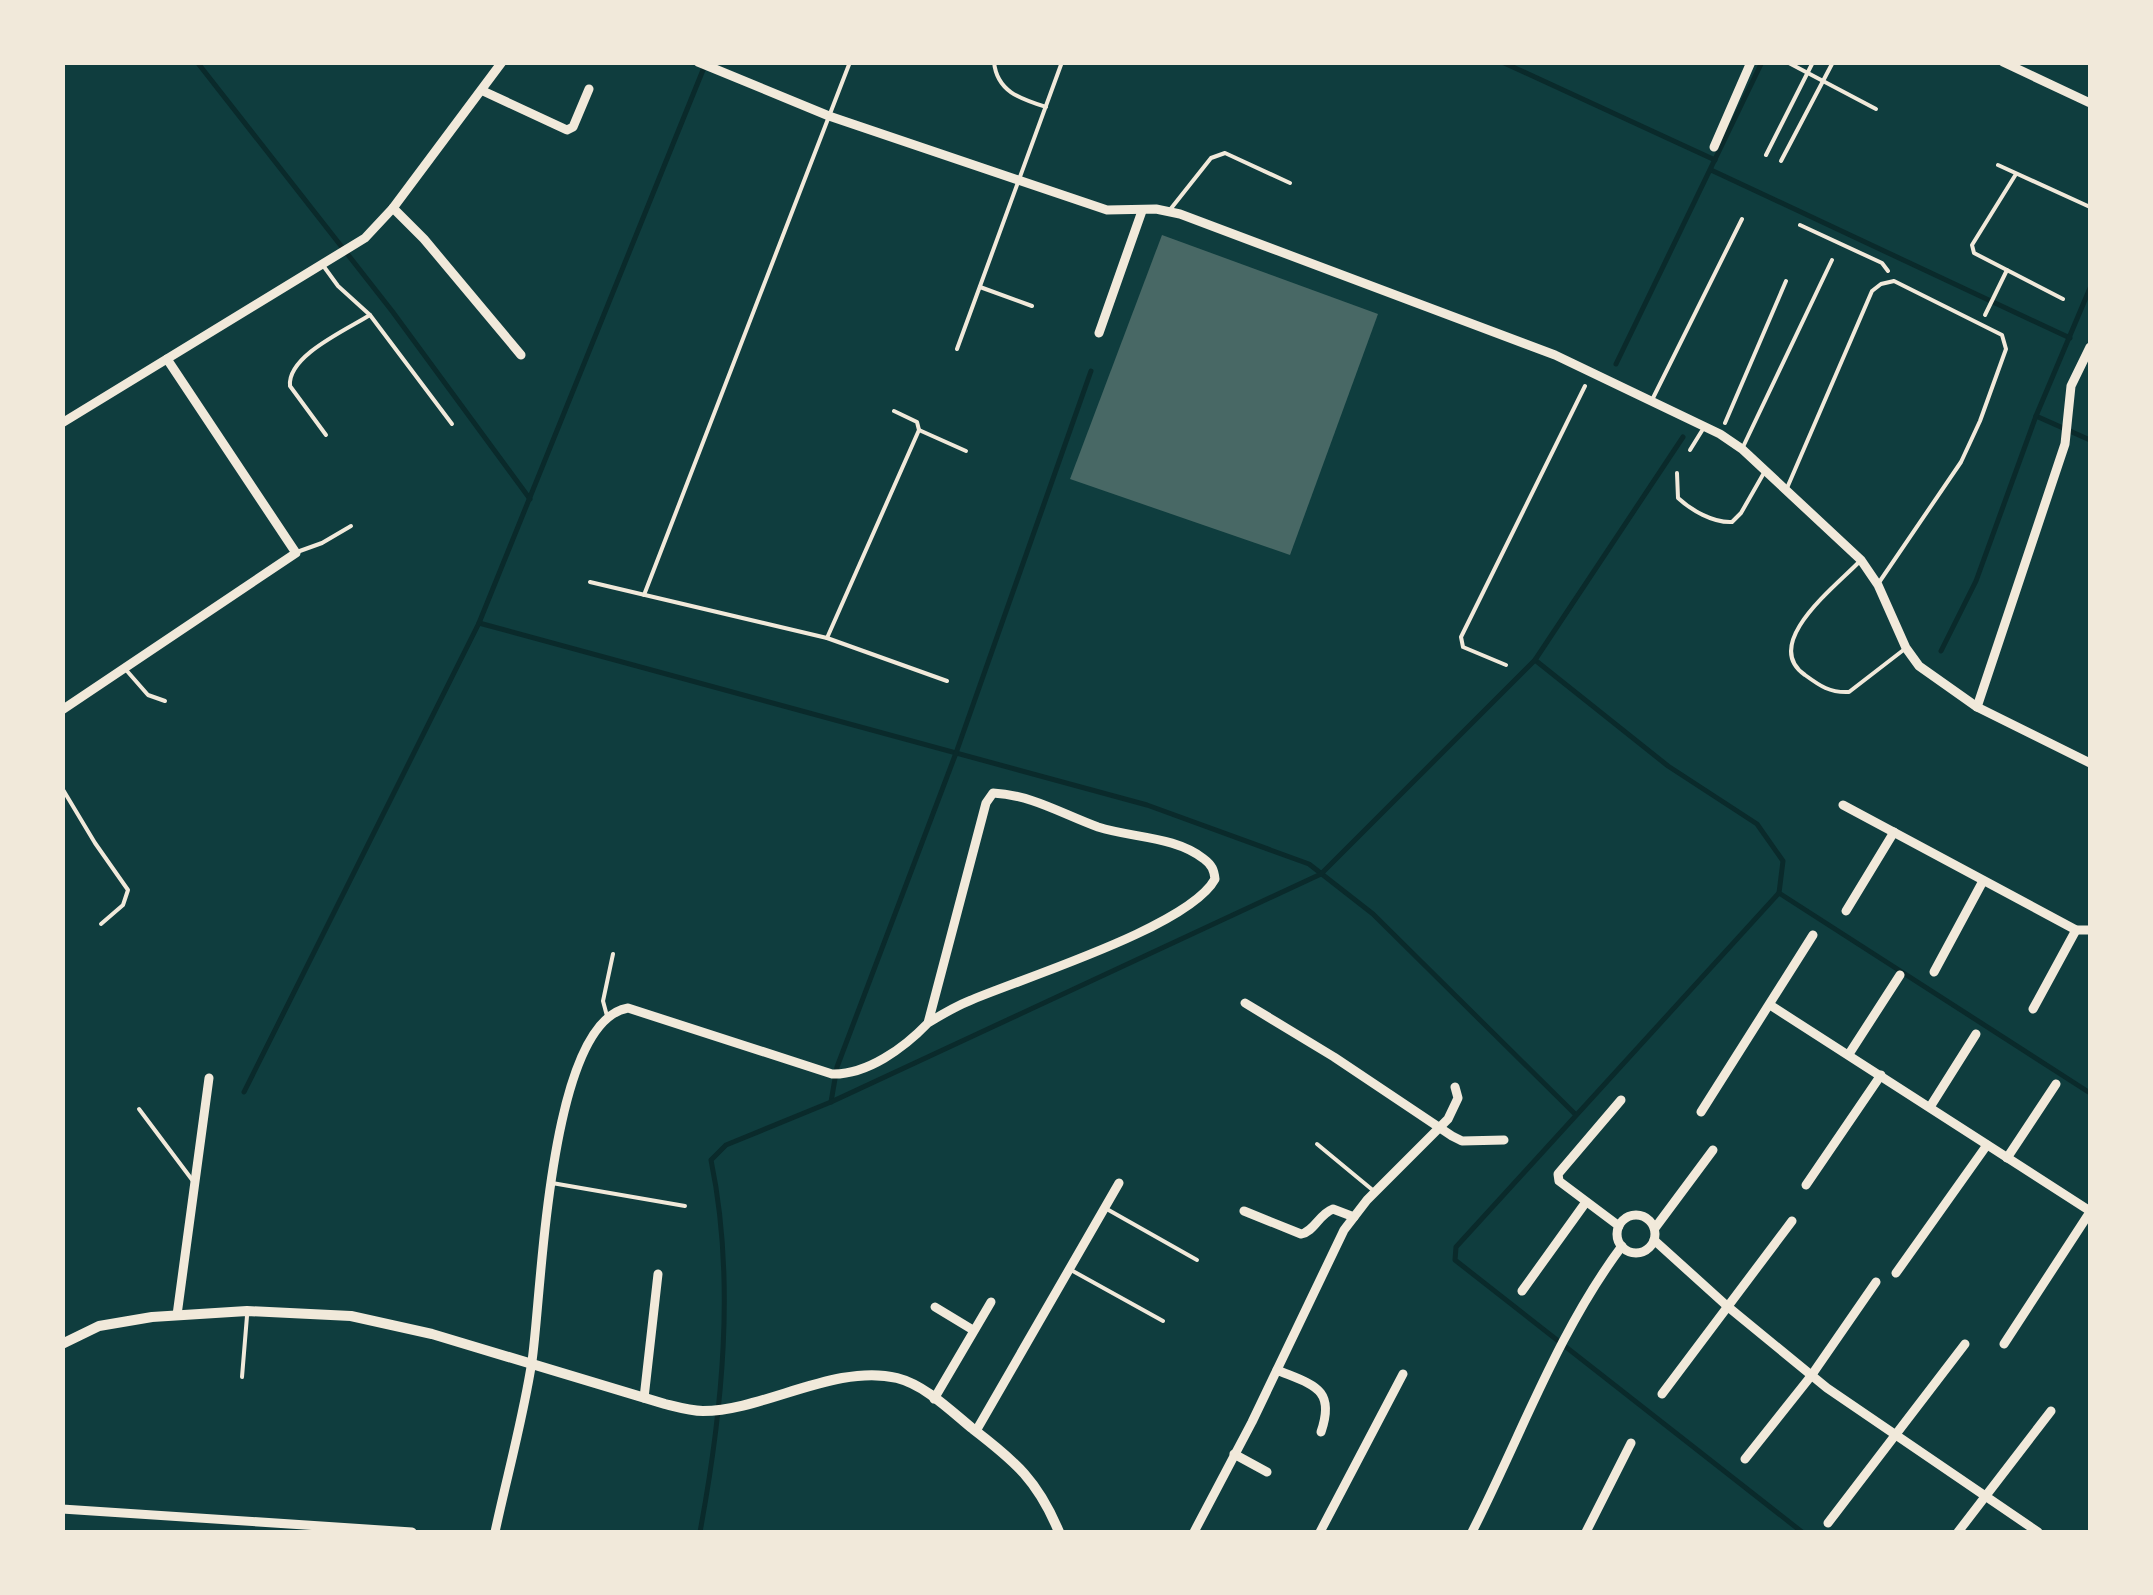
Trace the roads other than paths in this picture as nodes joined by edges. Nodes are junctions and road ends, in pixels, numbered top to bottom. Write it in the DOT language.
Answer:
graph roads {
  1 [pos="502,62"];
  2 [pos="698,62"];
  3 [pos="850,62"];
  4 [pos="994,62"];
  5 [pos="1062,62"];
  6 [pos="1752,62"];
  7 [pos="2003,62"];
  8 [pos="589,89"];
  9 [pos="483,91"];
  10 [pos="2090,103"];
  11 [pos="1046,107"];
  12 [pos="829,116"];
  13 [pos="1714,147"];
  14 [pos="1019,180"];
  15 [pos="1290,183"];
  16 [pos="393,208"];
  17 [pos="1142,211"];
  18 [pos="1169,212"];
  19 [pos="1742,219"];
  20 [pos="1832,260"];
  21 [pos="322,264"];
  22 [pos="980,287"];
  23 [pos="1032,306"];
  24 [pos="370,315"];
  25 [pos="1099,333"];
  26 [pos="2090,346"];
  27 [pos="957,349"];
  28 [pos="521,355"];
  29 [pos="167,359"];
  30 [pos="1653,400"];
  31 [pos="894,411"];
  32 [pos="62,423"];
  33 [pos="452,424"];
  34 [pos="1705,426"];
  35 [pos="919,430"];
  36 [pos="326,435"];
  37 [pos="1742,449"];
  38 [pos="1690,450"];
  39 [pos="966,451"];
  40 [pos="1765,471"];
  41 [pos="1677,473"];
  42 [pos="1786,490"];
  43 [pos="351,526"];
  44 [pos="296,552"];
  45 [pos="1861,560"];
  46 [pos="590,582"];
  47 [pos="1878,585"];
  48 [pos="644,595"];
  49 [pos="827,638"];
  50 [pos="1906,648"];
  51 [pos="125,668"];
  52 [pos="947,681"];
  53 [pos="165,701"];
  54 [pos="1977,707"];
  55 [pos="62,710"];
  56 [pos="2090,763"];
  57 [pos="62,788"];
  58 [pos="1843,804"];
  59 [pos="1894,832"];
  60 [pos="1983,881"];
  61 [pos="1846,910"];
  62 [pos="101,924"];
  63 [pos="2076,930"];
  64 [pos="2090,930"];
  65 [pos="1813,935"];
  66 [pos="614,954"];
  67 [pos="1934,972"];
  68 [pos="1900,975"];
  69 [pos="1245,1002"];
  70 [pos="1770,1006"];
  71 [pos="2032,1008"];
  72 [pos="607,1016"];
  73 [pos="928,1023"];
  74 [pos="1976,1034"];
  75 [pos="1849,1054"];
  76 [pos="1881,1075"];
  77 [pos="209,1078"];
  78 [pos="2056,1084"];
  79 [pos="1455,1087"];
  80 [pos="1622,1100"];
  81 [pos="1930,1108"];
  82 [pos="138,1110"];
  83 [pos="1701,1112"];
  84 [pos="1439,1128"];
  85 [pos="1504,1140"];
  86 [pos="1317,1144"];
  87 [pos="1987,1145"];
  88 [pos="1713,1150"];
  89 [pos="2007,1158"];
  90 [pos="552,1183"];
  91 [pos="195,1184"];
  92 [pos="1119,1184"];
  93 [pos="1806,1185"];
  94 [pos="1376,1192"];
  95 [pos="1586,1202"];
  96 [pos="685,1206"];
  97 [pos="1104,1207"];
  98 [pos="1244,1211"];
  99 [pos="2090,1212"];
  100 [pos="1354,1217"];
  101 [pos="1792,1222"];
  102 [pos="1619,1226"];
  103 [pos="1654,1228"];
  104 [pos="1654,1240"];
  105 [pos="1622,1246"];
  106 [pos="1196,1260"];
  107 [pos="1069,1269"];
  108 [pos="1896,1273"];
  109 [pos="658,1274"];
  110 [pos="1876,1282"];
  111 [pos="1522,1291"];
  112 [pos="990,1302"];
  113 [pos="1727,1306"];
  114 [pos="935,1307"];
  115 [pos="247,1311"];
  116 [pos="177,1315"];
  117 [pos="1163,1321"];
  118 [pos="973,1330"];
  119 [pos="62,1344"];
  120 [pos="1965,1344"];
  121 [pos="2004,1344"];
  122 [pos="532,1363"];
  123 [pos="1277,1370"];
  124 [pos="1403,1374"];
  125 [pos="1811,1376"];
  126 [pos="242,1377"];
  127 [pos="1662,1394"];
  128 [pos="644,1398"];
  129 [pos="934,1399"];
  130 [pos="2051,1411"];
  131 [pos="976,1431"];
  132 [pos="1320,1432"];
  133 [pos="1897,1436"];
  134 [pos="1631,1442"];
  135 [pos="1234,1454"];
  136 [pos="1745,1459"];
  137 [pos="1267,1472"];
  138 [pos="1985,1495"];
  139 [pos="62,1509"];
  140 [pos="1828,1523"];
  141 [pos="412,1532"];
  142 [pos="495,1532"];
  143 [pos="1058,1532"];
  144 [pos="1194,1532"];
  145 [pos="1320,1532"];
  146 [pos="1472,1532"];
  147 [pos="1586,1532"];
  148 [pos="1958,1532"];
  149 [pos="2038,1532"];
  1 -- 9 [label="street"];
  2 -- 12 [label="street"];
  3 -- 12 [label="lane"];
  4 -- 11 [label="lane"];
  5 -- 11 [label="lane"];
  6 -- 13 [label="street"];
  7 -- 10 [label="street"];
  8 -- 9 [label="street"];
  9 -- 16 [label="street"];
  11 -- 14 [label="lane"];
  12 -- 14 [label="street"];
  12 -- 48 [label="lane"];
  14 -- 17 [label="street"];
  14 -- 22 [label="lane"];
  15 -- 18 [label="lane"];
  16 -- 21 [label="street"];
  16 -- 28 [label="street"];
  17 -- 18 [label="street"];
  17 -- 25 [label="street"];
  18 -- 30 [label="street"];
  19 -- 30 [label="lane"];
  20 -- 37 [label="lane"];
  21 -- 24 [label="lane"];
  21 -- 29 [label="street"];
  22 -- 23 [label="lane"];
  22 -- 27 [label="lane"];
  24 -- 33 [label="lane"];
  24 -- 36 [label="lane"];
  26 -- 54 [label="street"];
  29 -- 32 [label="street"];
  29 -- 44 [label="street"];
  30 -- 34 [label="street"];
  31 -- 35 [label="lane"];
  34 -- 37 [label="street"];
  34 -- 38 [label="lane"];
  35 -- 39 [label="lane"];
  35 -- 49 [label="lane"];
  37 -- 40 [label="street"];
  40 -- 41 [label="lane"];
  40 -- 42 [label="street"];
  42 -- 45 [label="street"];
  42 -- 47 [label="lane"];
  43 -- 44 [label="lane"];
  44 -- 51 [label="street"];
  45 -- 47 [label="street"];
  45 -- 50 [label="lane"];
  46 -- 48 [label="lane"];
  47 -- 50 [label="street"];
  48 -- 49 [label="lane"];
  49 -- 52 [label="lane"];
  50 -- 54 [label="street"];
  51 -- 53 [label="lane"];
  51 -- 55 [label="street"];
  54 -- 56 [label="street"];
  57 -- 62 [label="lane"];
  58 -- 59 [label="street"];
  59 -- 60 [label="street"];
  59 -- 61 [label="street"];
  60 -- 63 [label="street"];
  60 -- 67 [label="street"];
  63 -- 64 [label="street"];
  63 -- 71 [label="street"];
  65 -- 70 [label="street"];
  66 -- 72 [label="lane"];
  68 -- 75 [label="street"];
  69 -- 84 [label="street"];
  70 -- 75 [label="street"];
  70 -- 83 [label="street"];
  72 -- 73 [label="street"];
  72 -- 90 [label="street"];
  73 -- 73 [label="street"];
  74 -- 81 [label="street"];
  75 -- 76 [label="street"];
  76 -- 81 [label="street"];
  76 -- 93 [label="street"];
  77 -- 91 [label="street"];
  78 -- 89 [label="street"];
  79 -- 84 [label="street"];
  80 -- 95 [label="street"];
  81 -- 87 [label="street"];
  82 -- 91 [label="lane"];
  84 -- 85 [label="street"];
  84 -- 94 [label="street"];
  86 -- 94 [label="lane"];
  87 -- 89 [label="street"];
  87 -- 108 [label="street"];
  88 -- 103 [label="street"];
  89 -- 99 [label="street"];
  90 -- 96 [label="lane"];
  90 -- 122 [label="street"];
  91 -- 116 [label="street"];
  92 -- 97 [label="street"];
  94 -- 100 [label="street"];
  95 -- 102 [label="street"];
  95 -- 111 [label="street"];
  97 -- 106 [label="lane"];
  97 -- 107 [label="street"];
  98 -- 100 [label="street"];
  99 -- 121 [label="street"];
  100 -- 123 [label="street"];
  101 -- 113 [label="street"];
  102 -- 103 [label="street"];
  102 -- 105 [label="street"];
  103 -- 104 [label="street"];
  104 -- 105 [label="street"];
  104 -- 113 [label="street"];
  105 -- 146 [label="street"];
  107 -- 117 [label="lane"];
  107 -- 131 [label="street"];
  109 -- 128 [label="street"];
  110 -- 125 [label="street"];
  112 -- 118 [label="street"];
  113 -- 125 [label="street"];
  113 -- 127 [label="street"];
  114 -- 118 [label="street"];
  115 -- 116 [label="street"];
  115 -- 122 [label="street"];
  115 -- 126 [label="lane"];
  116 -- 119 [label="street"];
  118 -- 129 [label="street"];
  120 -- 133 [label="street"];
  122 -- 128 [label="street"];
  122 -- 142 [label="street"];
  123 -- 132 [label="street"];
  123 -- 135 [label="street"];
  124 -- 145 [label="street"];
  125 -- 133 [label="street"];
  125 -- 136 [label="street"];
  128 -- 129 [label="street"];
  129 -- 131 [label="street"];
  130 -- 138 [label="street"];
  131 -- 143 [label="street"];
  133 -- 138 [label="street"];
  133 -- 140 [label="street"];
  134 -- 147 [label="street"];
  135 -- 137 [label="street"];
  135 -- 144 [label="street"];
  138 -- 148 [label="street"];
  138 -- 149 [label="street"];
  139 -- 141 [label="street"];
}
